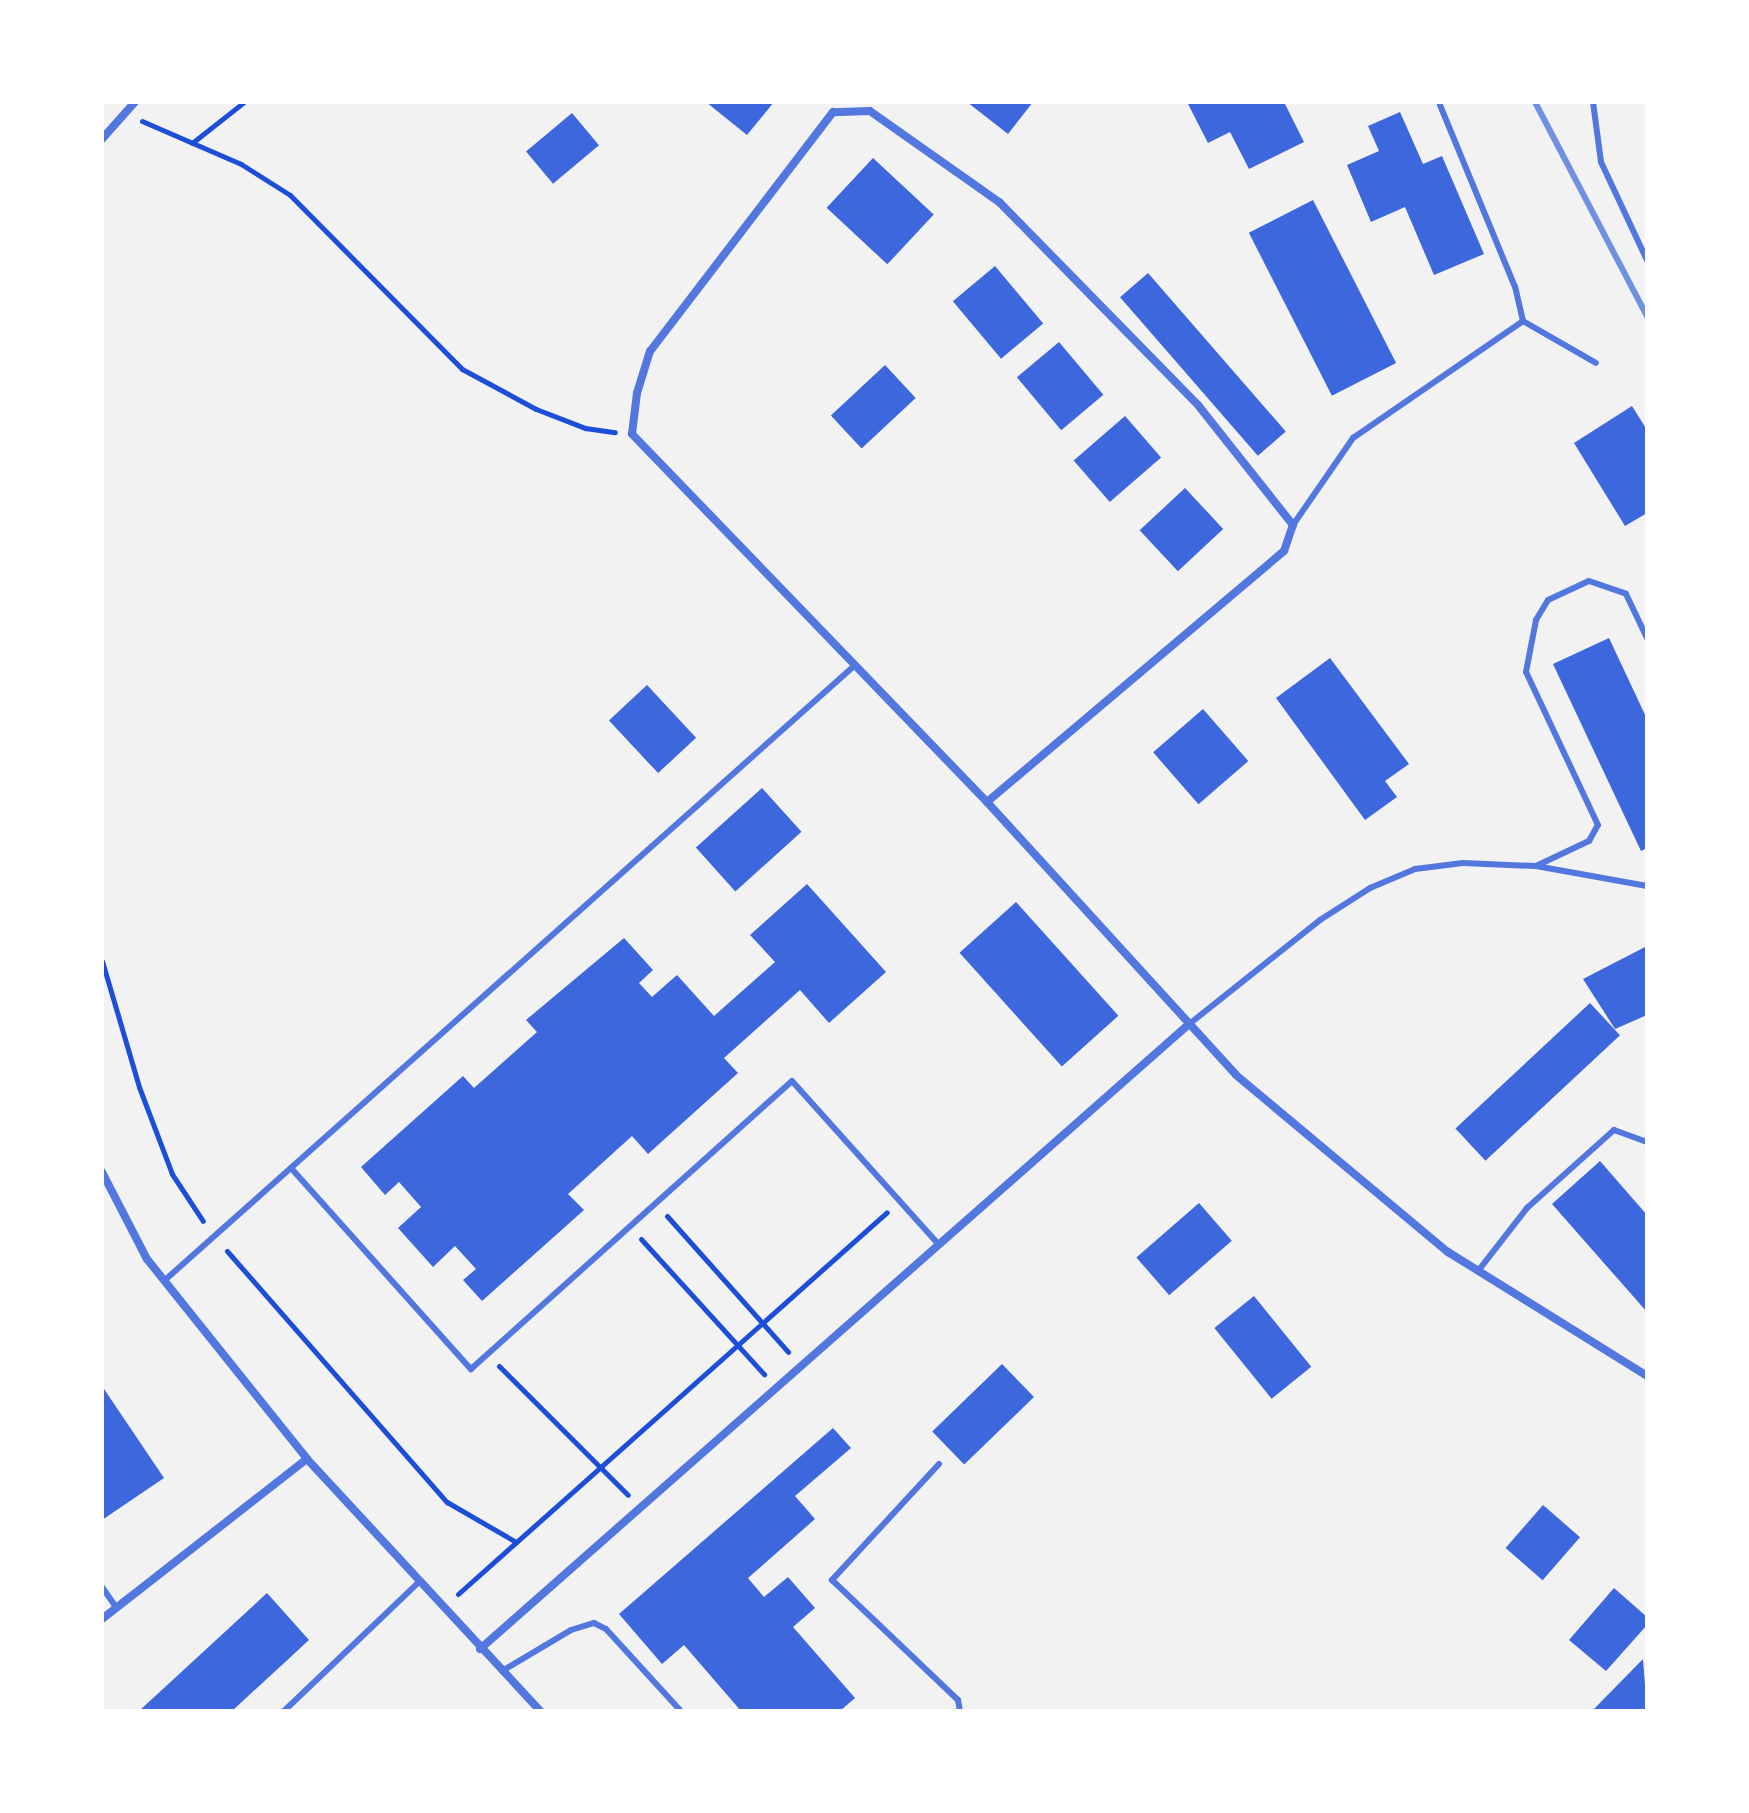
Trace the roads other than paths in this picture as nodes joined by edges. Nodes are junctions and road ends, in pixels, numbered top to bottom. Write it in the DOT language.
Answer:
graph roads {
  1 [pos="135,102"];
  2 [pos="1593,102"];
  3 [pos="1440,105"];
  4 [pos="102,139"];
  5 [pos="1647,260"];
  6 [pos="1523,321"];
  7 [pos="1596,363"];
  8 [pos="1293,525"];
  9 [pos="1647,638"];
  10 [pos="853,667"];
  11 [pos="987,802"];
  12 [pos="1536,866"];
  13 [pos="1647,886"];
  14 [pos="1188,1025"];
  15 [pos="1647,1142"];
  16 [pos="291,1168"];
  17 [pos="102,1172"];
  18 [pos="939,1245"];
  19 [pos="1478,1271"];
  20 [pos="165,1280"];
  21 [pos="1647,1376"];
  22 [pos="307,1459"];
  23 [pos="939,1464"];
  24 [pos="418,1583"];
  25 [pos="102,1587"];
  26 [pos="116,1607"];
  27 [pos="102,1619"];
  28 [pos="480,1649"];
  29 [pos="502,1671"];
  30 [pos="284,1711"];
  31 [pos="540,1711"];
  32 [pos="681,1711"];
  33 [pos="960,1711"];
  1 -- 4 [label="street"];
  2 -- 5 [label="lane"];
  3 -- 6 [label="lane"];
  6 -- 7 [label="lane"];
  6 -- 8 [label="lane"];
  8 -- 10 [label="street"];
  8 -- 11 [label="street"];
  9 -- 12 [label="lane"];
  10 -- 11 [label="street"];
  10 -- 16 [label="lane"];
  11 -- 14 [label="street"];
  12 -- 13 [label="lane"];
  12 -- 14 [label="lane"];
  14 -- 18 [label="street"];
  14 -- 19 [label="street"];
  15 -- 19 [label="lane"];
  16 -- 18 [label="lane"];
  16 -- 20 [label="lane"];
  17 -- 20 [label="street"];
  18 -- 28 [label="street"];
  19 -- 21 [label="street"];
  20 -- 22 [label="street"];
  22 -- 24 [label="street"];
  22 -- 26 [label="street"];
  23 -- 33 [label="lane"];
  24 -- 28 [label="street"];
  24 -- 30 [label="lane"];
  25 -- 26 [label="lane"];
  26 -- 27 [label="street"];
  28 -- 29 [label="street"];
  29 -- 31 [label="street"];
  29 -- 32 [label="lane"];
}
